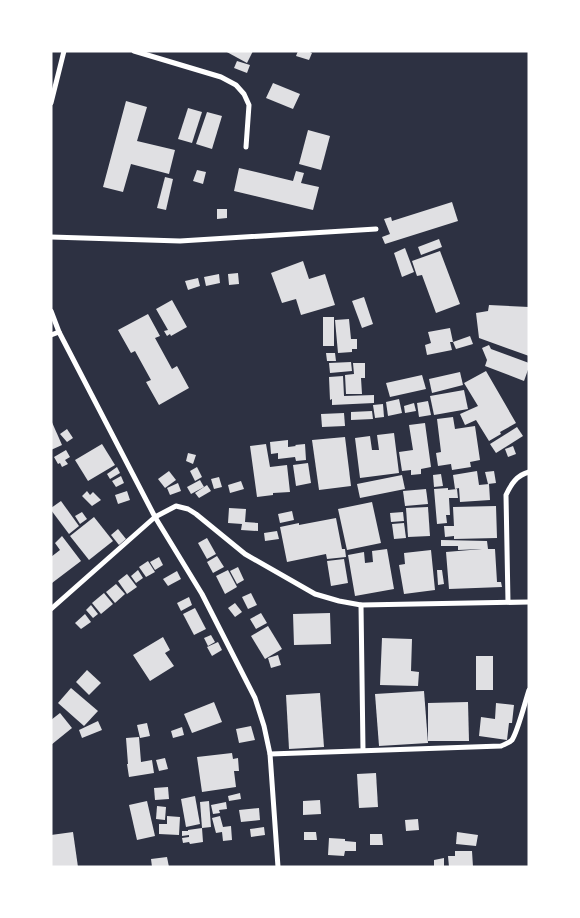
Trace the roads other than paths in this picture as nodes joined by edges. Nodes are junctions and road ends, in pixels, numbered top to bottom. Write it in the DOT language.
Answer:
graph roads {
  1 [pos="64,51"];
  2 [pos="134,51"];
  3 [pos="51,103"];
  4 [pos="246,147"];
  5 [pos="376,229"];
  6 [pos="51,237"];
  7 [pos="51,310"];
  8 [pos="58,332"];
  9 [pos="51,334"];
  10 [pos="529,472"];
  11 [pos="155,518"];
  12 [pos="508,602"];
  13 [pos="529,602"];
  14 [pos="361,605"];
  15 [pos="51,609"];
  16 [pos="529,690"];
  17 [pos="363,750"];
  18 [pos="270,754"];
  19 [pos="278,867"];
  1 -- 3 [label="street"];
  2 -- 4 [label="street"];
  5 -- 6 [label="street"];
  7 -- 8 [label="street"];
  8 -- 9 [label="street"];
  8 -- 11 [label="street"];
  10 -- 12 [label="street"];
  11 -- 14 [label="street"];
  11 -- 15 [label="street"];
  11 -- 18 [label="street"];
  12 -- 13 [label="street"];
  12 -- 14 [label="street"];
  14 -- 17 [label="street"];
  16 -- 17 [label="street"];
  17 -- 18 [label="street"];
  18 -- 19 [label="street"];
}
